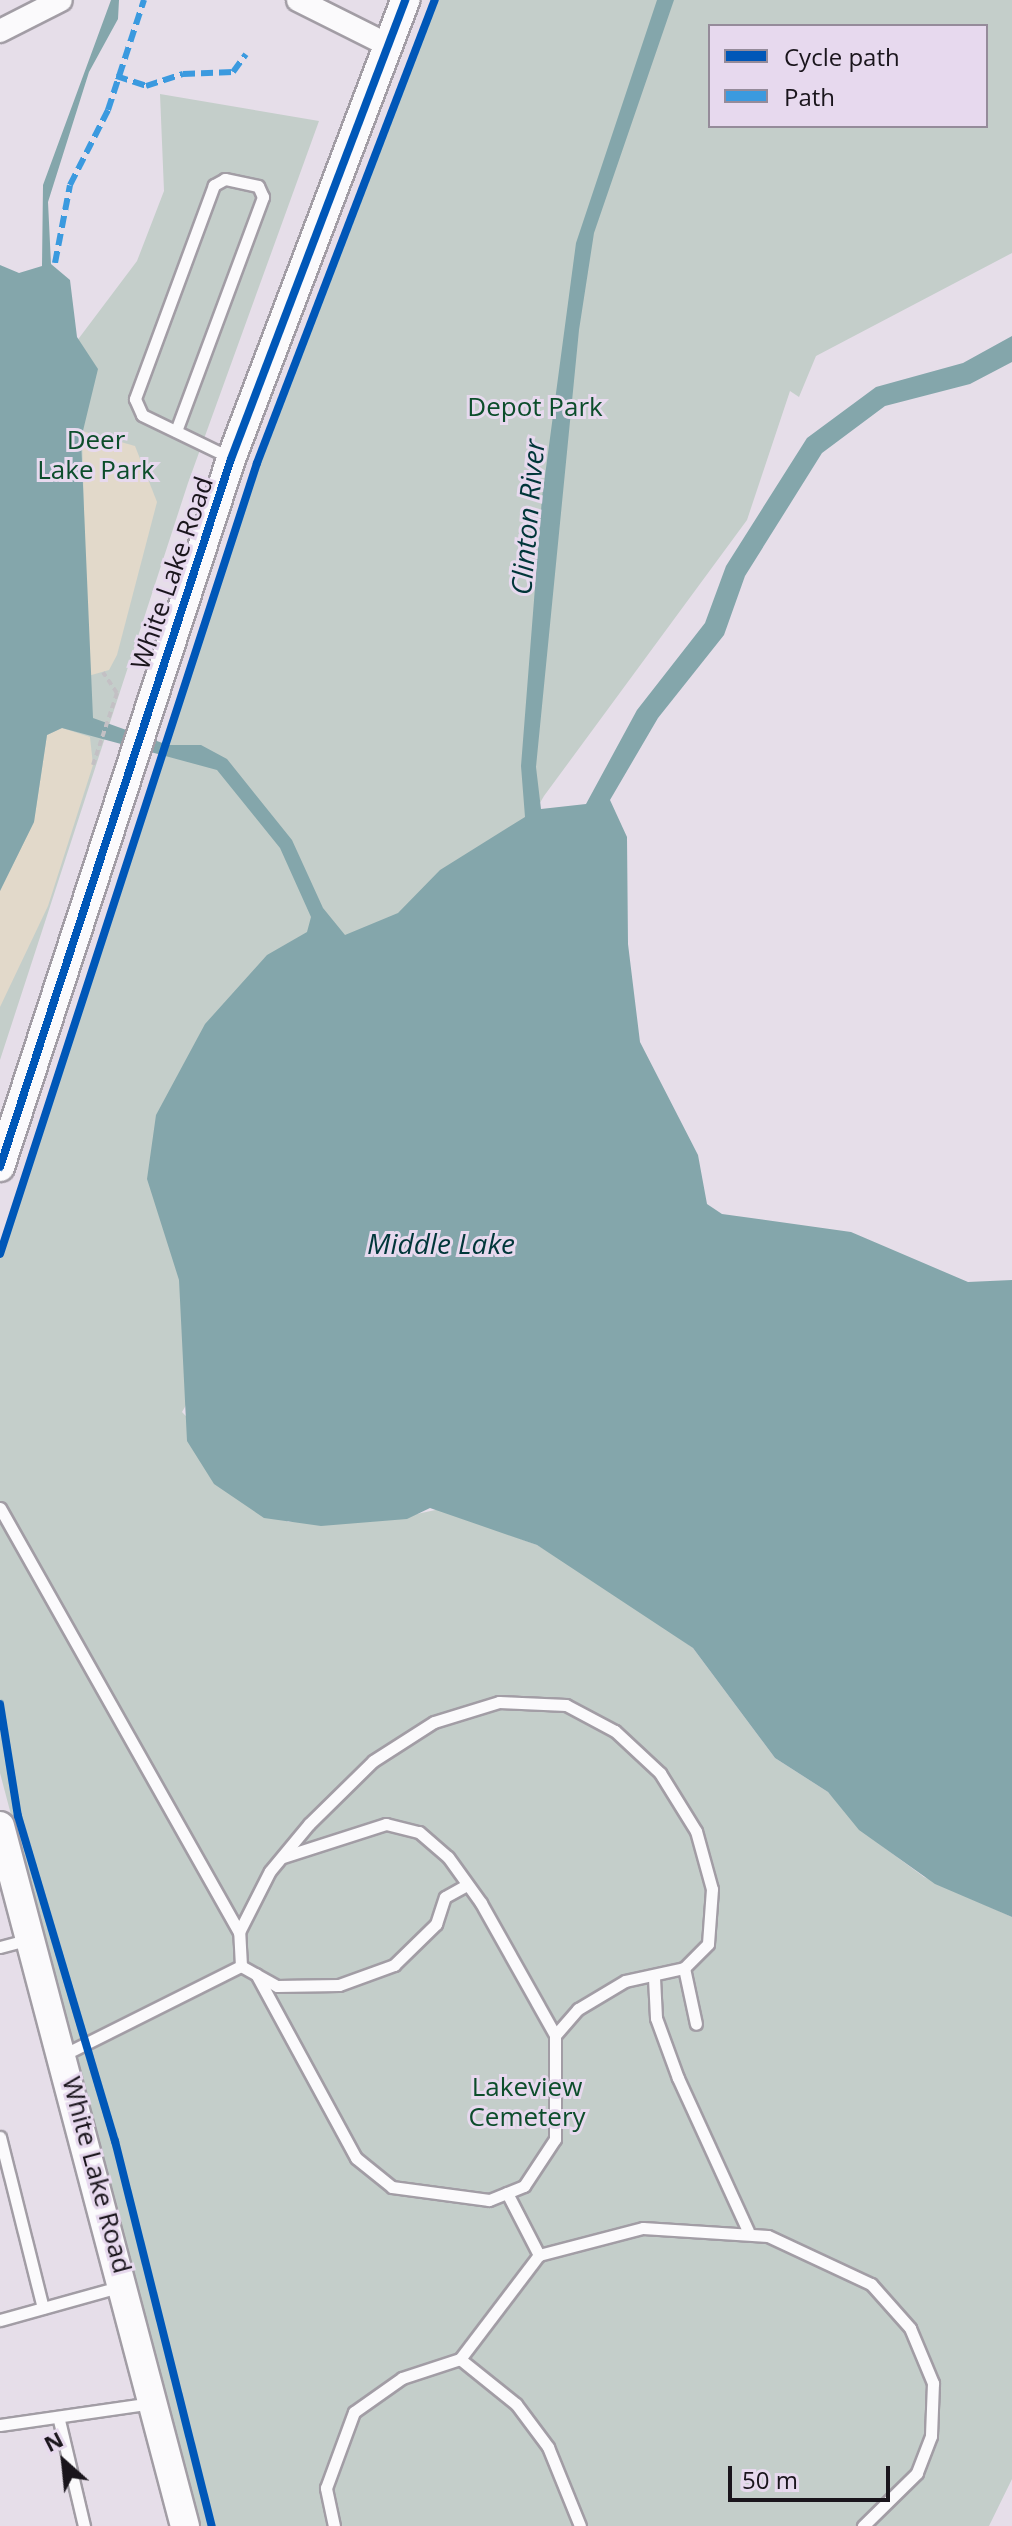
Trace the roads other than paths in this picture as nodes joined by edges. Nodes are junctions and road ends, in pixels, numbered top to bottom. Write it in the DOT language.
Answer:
graph roads {
  1 [pos="61,0"];
  2 [pos="298,0"];
  3 [pos="405,0"];
  4 [pos="0,31"];
  5 [pos="388,45"];
  6 [pos="176,431"];
  7 [pos="231,459"];
  8 [pos="0,1167"];
  9 [pos="0,1508"];
  10 [pos="0,1826"];
  11 [pos="281,1857"];
  12 [pos="467,1885"];
  13 [pos="239,1932"];
  14 [pos="32,1938"];
  15 [pos="0,1947"];
  16 [pos="241,1966"];
  17 [pos="684,1968"];
  18 [pos="256,1974"];
  19 [pos="654,1978"];
  20 [pos="696,2024"];
  21 [pos="555,2035"];
  22 [pos="65,2054"];
  23 [pos="0,2137"];
  24 [pos="507,2193"];
  25 [pos="748,2231"];
  26 [pos="539,2255"];
  27 [pos="126,2285"];
  28 [pos="43,2308"];
  29 [pos="0,2320"];
  30 [pos="460,2359"];
  31 [pos="157,2402"];
  32 [pos="59,2420"];
  33 [pos="0,2425"];
  34 [pos="84,2526"];
  35 [pos="185,2526"];
  36 [pos="334,2526"];
  37 [pos="580,2526"];
  38 [pos="863,2526"];
  1 -- 4 [label="street"];
  2 -- 5 [label="street"];
  3 -- 5 [label="street, White Lake Road"];
  5 -- 7 [label="street, White Lake Road"];
  6 -- 6 [label="lane"];
  6 -- 7 [label="lane"];
  7 -- 8 [label="street, White Lake Road"];
  9 -- 13 [label="lane"];
  10 -- 14 [label="street, White Lake Road"];
  11 -- 12 [label="lane"];
  11 -- 13 [label="lane"];
  11 -- 17 [label="lane"];
  12 -- 18 [label="lane"];
  12 -- 21 [label="lane"];
  13 -- 16 [label="lane"];
  14 -- 15 [label="lane"];
  14 -- 22 [label="street, White Lake Road"];
  16 -- 18 [label="lane"];
  16 -- 22 [label="lane"];
  17 -- 19 [label="lane"];
  17 -- 20 [label="lane"];
  18 -- 24 [label="lane"];
  19 -- 21 [label="lane"];
  19 -- 25 [label="lane"];
  21 -- 24 [label="lane"];
  22 -- 27 [label="street, White Lake Road"];
  23 -- 28 [label="lane"];
  24 -- 26 [label="lane"];
  25 -- 26 [label="lane"];
  25 -- 38 [label="lane"];
  26 -- 30 [label="lane"];
  27 -- 28 [label="lane"];
  27 -- 31 [label="street, White Lake Road"];
  28 -- 29 [label="lane"];
  30 -- 36 [label="lane"];
  30 -- 37 [label="lane"];
  31 -- 32 [label="lane"];
  31 -- 35 [label="street, White Lake Road"];
  32 -- 33 [label="lane"];
  32 -- 34 [label="lane"];
}
